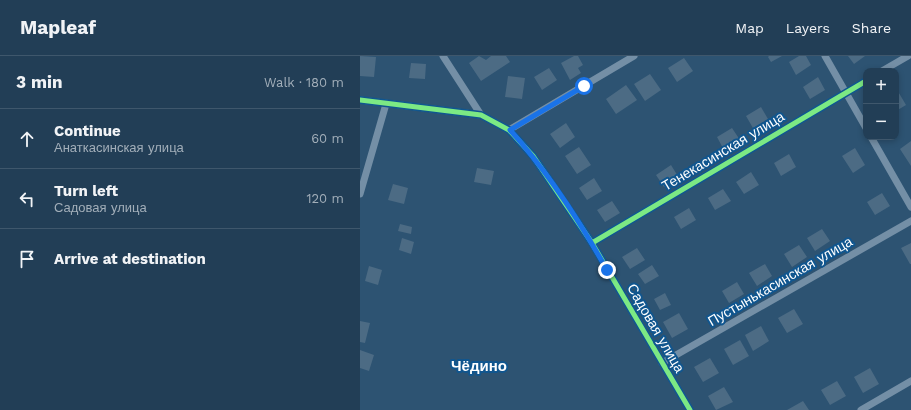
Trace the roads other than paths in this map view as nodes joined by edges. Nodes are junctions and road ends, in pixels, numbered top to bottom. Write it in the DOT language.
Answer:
graph roads {
  1 [pos="442,56"];
  2 [pos="634,56"];
  3 [pos="825,56"];
  4 [pos="908,56"];
  5 [pos="887,68"];
  6 [pos="863,83"];
  7 [pos="846,92"];
  8 [pos="360,100"];
  9 [pos="386,104"];
  10 [pos="481,115"];
  11 [pos="863,123"];
  12 [pos="510,130"];
  13 [pos="873,140"];
  14 [pos="360,194"];
  15 [pos="911,207"];
  16 [pos="911,221"];
  17 [pos="592,243"];
  18 [pos="662,363"];
  19 [pos="911,381"];
  20 [pos="690,410"];
  21 [pos="861,410"];
  1 -- 10 [label="street"];
  2 -- 12 [label="street"];
  3 -- 7 [label="street"];
  4 -- 5 [label="street"];
  6 -- 7 [label="street, Тенекасинская улица"];
  7 -- 11 [label="street"];
  7 -- 17 [label="street, Тенекасинская улица"];
  8 -- 9 [label="street, Садовая улица"];
  9 -- 10 [label="street, Садовая улица"];
  9 -- 14 [label="street"];
  10 -- 12 [label="street, Садовая улица"];
  12 -- 17 [label="street, Садовая улица"];
  13 -- 15 [label="street"];
  16 -- 18 [label="street, Пустынькасинская улица"];
  17 -- 18 [label="street, Садовая улица"];
  18 -- 20 [label="street, Садовая улица"];
  19 -- 21 [label="street"];
}
